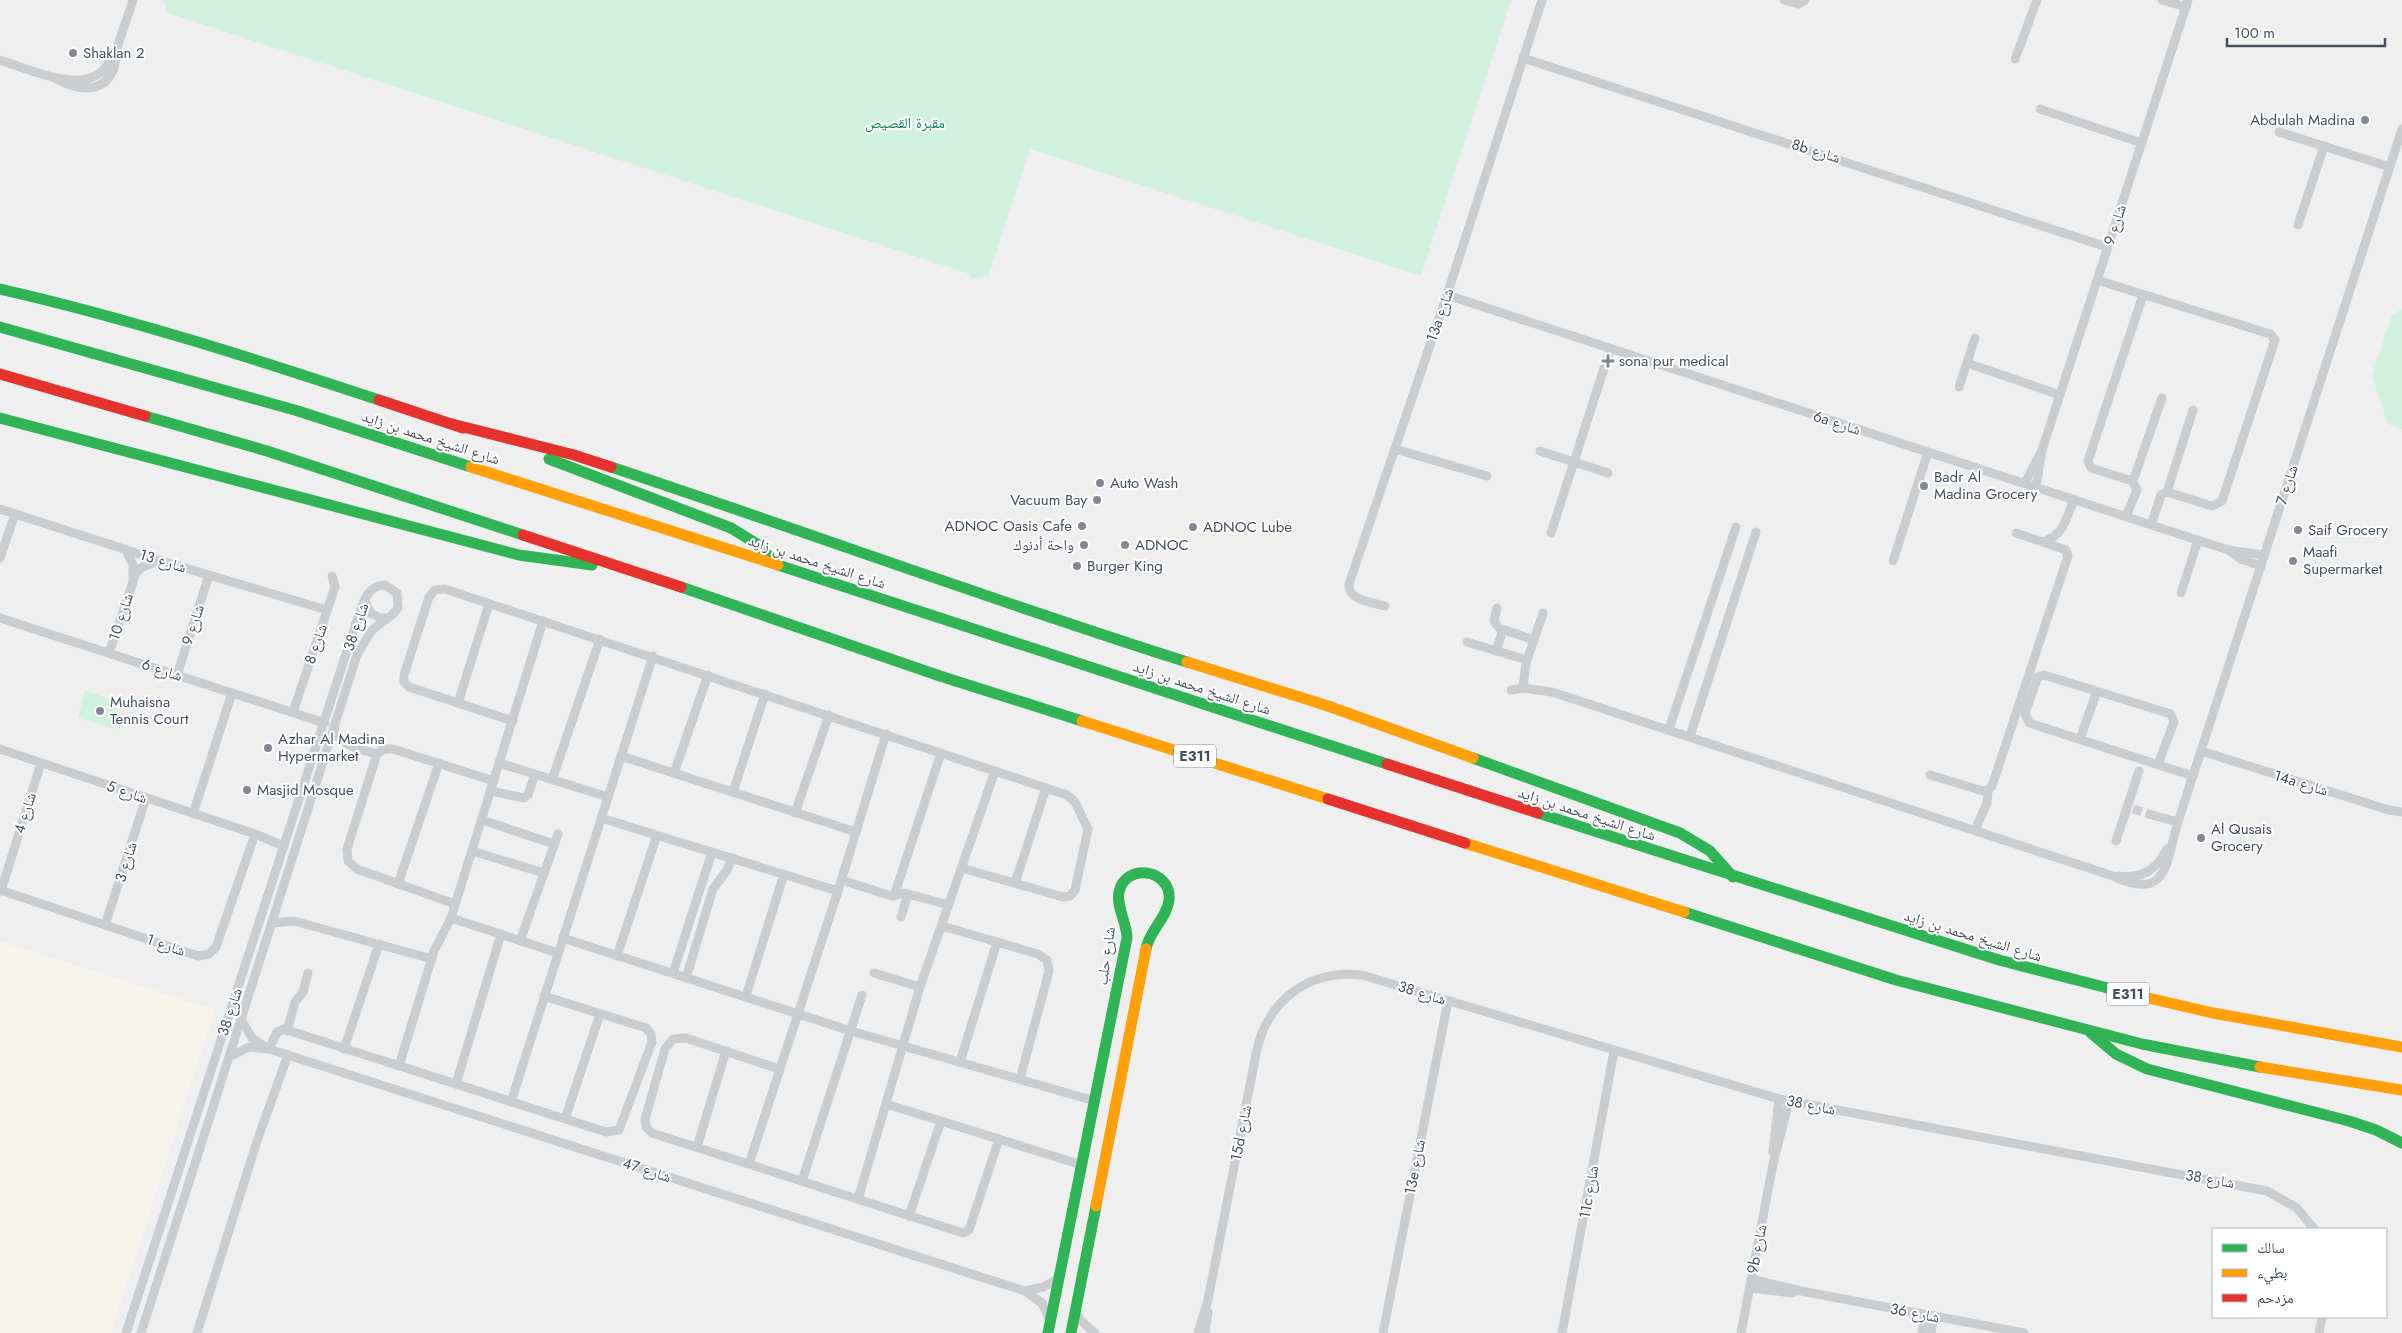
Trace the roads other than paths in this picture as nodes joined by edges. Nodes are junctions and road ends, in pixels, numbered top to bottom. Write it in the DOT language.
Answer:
graph roads {
  1 [pos="133,0"];
  2 [pos="1542,0"];
  3 [pos="1784,0"];
  4 [pos="1805,0"];
  5 [pos="2037,0"];
  6 [pos="2162,0"];
  7 [pos="2187,4"];
  8 [pos="1523,58"];
  9 [pos="2015,59"];
  10 [pos="0,60"];
  11 [pos="2040,109"];
  12 [pos="2402,129"];
  13 [pos="2279,132"];
  14 [pos="2142,143"];
  15 [pos="2324,146"];
  16 [pos="2390,167"];
  17 [pos="2298,225"];
  18 [pos="2108,247"];
  19 [pos="2097,280"];
  20 [pos="0,282"];
  21 [pos="0,289"];
  22 [pos="2143,295"];
  23 [pos="1447,296"];
  24 [pos="44,299"];
  25 [pos="0,327"];
  26 [pos="1975,338"];
  27 [pos="1610,350"];
  28 [pos="1967,363"];
  29 [pos="0,374"];
  30 [pos="1959,387"];
  31 [pos="2060,395"];
  32 [pos="2162,398"];
  33 [pos="2193,410"];
  34 [pos="0,418"];
  35 [pos="452,424"];
  36 [pos="1394,449"];
  37 [pos="2042,450"];
  38 [pos="1540,451"];
  39 [pos="1928,452"];
  40 [pos="1574,462"];
  41 [pos="1608,473"];
  42 [pos="1487,476"];
  43 [pos="2132,480"];
  44 [pos="2025,483"];
  45 [pos="2036,487"];
  46 [pos="2167,492"];
  47 [pos="2074,499"];
  48 [pos="0,509"];
  49 [pos="14,514"];
  50 [pos="2126,516"];
  51 [pos="2151,524"];
  52 [pos="1736,527"];
  53 [pos="1756,532"];
  54 [pos="1551,533"];
  55 [pos="2016,533"];
  56 [pos="2198,540"];
  57 [pos="2044,542"];
  58 [pos="126,550"];
  59 [pos="2228,550"];
  60 [pos="2264,555"];
  61 [pos="0,558"];
  62 [pos="158,560"];
  63 [pos="1893,561"];
  64 [pos="779,565"];
  65 [pos="2260,566"];
  66 [pos="622,568"];
  67 [pos="209,575"];
  68 [pos="332,576"];
  69 [pos="133,581"];
  70 [pos="2181,593"];
  71 [pos="365,601"];
  72 [pos="489,604"];
  73 [pos="1385,606"];
  74 [pos="1497,608"];
  75 [pos="327,610"];
  76 [pos="1543,613"];
  77 [pos="0,618"];
  78 [pos="388,618"];
  79 [pos="543,621"];
  80 [pos="1503,630"];
  81 [pos="600,639"];
  82 [pos="1534,640"];
  83 [pos="1467,642"];
  84 [pos="1496,651"];
  85 [pos="109,653"];
  86 [pos="653,656"];
  87 [pos="1527,660"];
  88 [pos="178,675"];
  89 [pos="708,675"];
  90 [pos="1523,688"];
  91 [pos="1511,690"];
  92 [pos="2097,691"];
  93 [pos="232,693"];
  94 [pos="765,694"];
  95 [pos="458,703"];
  96 [pos="293,712"];
  97 [pos="829,715"];
  98 [pos="513,720"];
  99 [pos="324,723"];
  100 [pos="334,729"];
  101 [pos="1669,729"];
  102 [pos="886,734"];
  103 [pos="1690,736"];
  104 [pos="2080,739"];
  105 [pos="347,744"];
  106 [pos="0,749"];
  107 [pos="328,749"];
  108 [pos="2201,751"];
  109 [pos="941,753"];
  110 [pos="377,754"];
  111 [pos="621,756"];
  112 [pos="41,763"];
  113 [pos="439,763"];
  114 [pos="499,763"];
  115 [pos="2158,764"];
  116 [pos="2139,770"];
  117 [pos="995,771"];
  118 [pos="674,773"];
  119 [pos="535,774"];
  120 [pos="1930,775"];
  121 [pos="2193,776"];
  122 [pos="552,780"];
  123 [pos="494,781"];
  124 [pos="1046,788"];
  125 [pos="1988,790"];
  126 [pos="491,791"];
  127 [pos="733,792"];
  128 [pos="608,797"];
  129 [pos="146,798"];
  130 [pos="795,812"];
  131 [pos="2402,812"];
  132 [pos="193,814"];
  133 [pos="2152,815"];
  134 [pos="601,818"];
  135 [pos="482,820"];
  136 [pos="2178,822"];
  137 [pos="1975,830"];
  138 [pos="856,832"];
  139 [pos="255,834"];
  140 [pos="558,834"];
  141 [pos="656,835"];
  142 [pos="2116,841"];
  143 [pos="285,843"];
  144 [pos="554,844"];
  145 [pos="472,851"];
  146 [pos="712,852"];
  147 [pos="732,858"];
  148 [pos="962,868"];
  149 [pos="544,873"];
  150 [pos="784,874"];
  151 [pos="1733,877"];
  152 [pos="841,880"];
  153 [pos="1015,883"];
  154 [pos="398,884"];
  155 [pos="0,890"];
  156 [pos="838,891"];
  157 [pos="908,894"];
  158 [pos="894,896"];
  159 [pos="279,904"];
  160 [pos="455,904"];
  161 [pos="949,905"];
  162 [pos="900,917"];
  163 [pos="451,918"];
  164 [pos="294,920"];
  165 [pos="272,924"];
  166 [pos="106,925"];
  167 [pos="942,926"];
  168 [pos="501,934"];
  169 [pos="563,938"];
  170 [pos="520,941"];
  171 [pos="997,942"];
  172 [pos="379,944"];
  173 [pos="558,953"];
  174 [pos="617,956"];
  175 [pos="432,959"];
  176 [pos="308,973"];
  177 [pos="673,973"];
  178 [pos="874,973"];
  179 [pos="686,978"];
  180 [pos="1306,983"];
  181 [pos="920,988"];
  182 [pos="862,995"];
  183 [pos="544,996"];
  184 [pos="746,996"];
  185 [pos="1448,1001"];
  186 [pos="797,1013"];
  187 [pos="600,1014"];
  188 [pos="242,1020"];
  189 [pos="287,1030"];
  190 [pos="851,1031"];
  191 [pos="2090,1032"];
  192 [pos="903,1046"];
  193 [pos="2402,1046"];
  194 [pos="269,1049"];
  195 [pos="344,1049"];
  196 [pos="726,1051"];
  197 [pos="1614,1051"];
  198 [pos="288,1055"];
  199 [pos="231,1056"];
  200 [pos="960,1062"];
  201 [pos="399,1066"];
  202 [pos="779,1069"];
  203 [pos="1020,1079"];
  204 [pos="456,1084"];
  205 [pos="2402,1090"];
  206 [pos="1784,1100"];
  207 [pos="1095,1101"];
  208 [pos="511,1102"];
  209 [pos="886,1104"];
  210 [pos="565,1119"];
  211 [pos="941,1121"];
  212 [pos="999,1139"];
  213 [pos="2402,1143"];
  214 [pos="697,1147"];
  215 [pos="749,1164"];
  216 [pos="1082,1165"];
  217 [pos="802,1181"];
  218 [pos="858,1199"];
  219 [pos="909,1216"];
  220 [pos="2313,1228"];
  221 [pos="1060,1278"];
  222 [pos="1751,1278"];
  223 [pos="1750,1288"];
  224 [pos="1025,1291"];
  225 [pos="1806,1292"];
  226 [pos="1208,1300"];
  227 [pos="1075,1311"];
  228 [pos="1925,1315"];
  229 [pos="1934,1316"];
  230 [pos="2322,1318"];
  231 [pos="1049,1327"];
  232 [pos="126,1333"];
  233 [pos="141,1333"];
  234 [pos="197,1333"];
  235 [pos="1071,1333"];
  236 [pos="1095,1333"];
  237 [pos="1198,1333"];
  238 [pos="1205,1333"];
  239 [pos="1383,1333"];
  240 [pos="1562,1333"];
  241 [pos="1741,1333"];
  242 [pos="1922,1333"];
  243 [pos="1931,1333"];
  244 [pos="2024,1333"];
  245 [pos="2319,1333"];
  1 -- 10 [label="street"];
  2 -- 8 [label="street, 13a شارع"];
  3 -- 4 [label="street"];
  5 -- 9 [label="street"];
  6 -- 7 [label="street"];
  7 -- 14 [label="street, شارع 9"];
  8 -- 18 [label="street, 8b شارع"];
  8 -- 23 [label="street, 13a شارع"];
  11 -- 14 [label="street"];
  12 -- 16 [label="street, شارع 7"];
  13 -- 15 [label="street"];
  14 -- 18 [label="street, شارع 9"];
  15 -- 16 [label="street"];
  15 -- 17 [label="street"];
  16 -- 60 [label="street, شارع 7"];
  18 -- 19 [label="street, شارع 9"];
  19 -- 22 [label="street"];
  19 -- 31 [label="street, شارع 9"];
  20 -- 24 [label="main road"];
  21 -- 24 [label="main road"];
  22 -- 43 [label="street"];
  22 -- 46 [label="street"];
  23 -- 27 [label="street, 6a شارع"];
  23 -- 36 [label="street, 13a شارع"];
  24 -- 35 [label="main road"];
  25 -- 64 [label="main road, شارع الشيخ محمد بن زايد / E311"];
  26 -- 28 [label="street"];
  27 -- 39 [label="street, 6a شارع"];
  27 -- 40 [label="street"];
  28 -- 30 [label="street"];
  28 -- 31 [label="street"];
  29 -- 66 [label="main road, E311"];
  31 -- 37 [label="street, شارع 9"];
  32 -- 43 [label="street"];
  33 -- 46 [label="street"];
  34 -- 66 [label="main road"];
  35 -- 64 [label="main road"];
  35 -- 151 [label="main road"];
  36 -- 42 [label="street"];
  36 -- 73 [label="street, 13a شارع"];
  37 -- 44 [label="street, شارع 9"];
  37 -- 45 [label="street, شارع 9"];
  38 -- 40 [label="street"];
  39 -- 44 [label="street, 6a شارع"];
  39 -- 63 [label="street"];
  40 -- 41 [label="street"];
  40 -- 54 [label="street"];
  43 -- 50 [label="street"];
  44 -- 45 [label="street, 6a شارع"];
  45 -- 47 [label="street, 6a شارع"];
  46 -- 51 [label="street"];
  47 -- 50 [label="street, 6a شارع"];
  47 -- 57 [label="street"];
  48 -- 49 [label="street, شارع 13"];
  49 -- 58 [label="street, شارع 13"];
  49 -- 61 [label="street"];
  50 -- 51 [label="street, 6a شارع"];
  51 -- 56 [label="street, 6a شارع"];
  52 -- 101 [label="street"];
  53 -- 103 [label="street"];
  55 -- 57 [label="street"];
  56 -- 59 [label="street, 6a شارع"];
  56 -- 70 [label="street"];
  57 -- 125 [label="street"];
  58 -- 62 [label="street, شارع 13"];
  58 -- 69 [label="street, شارع 10"];
  59 -- 60 [label="street, 6a شارع"];
  59 -- 65 [label="street, 6a شارع"];
  60 -- 65 [label="street, شارع 7"];
  62 -- 67 [label="street, شارع 13"];
  62 -- 69 [label="street, شارع 10"];
  64 -- 151 [label="main road, شارع الشيخ محمد بن زايد / E311"];
  65 -- 108 [label="street, شارع 7"];
  66 -- 191 [label="main road, E311"];
  67 -- 75 [label="street, شارع 13"];
  67 -- 88 [label="street, شارع 9"];
  68 -- 75 [label="street, شارع 8"];
  69 -- 85 [label="street, شارع 10"];
  71 -- 78 [label="street"];
  71 -- 78 [label="street, شارع 38"];
  71 -- 99 [label="street, شارع 38"];
  72 -- 79 [label="street"];
  72 -- 95 [label="street"];
  72 -- 95 [label="street"];
  74 -- 80 [label="street"];
  75 -- 96 [label="street, شارع 8"];
  76 -- 82 [label="street"];
  77 -- 85 [label="street, شارع 6"];
  78 -- 100 [label="street, شارع 38"];
  79 -- 81 [label="street"];
  79 -- 98 [label="street"];
  80 -- 82 [label="street"];
  80 -- 84 [label="street"];
  81 -- 86 [label="street"];
  81 -- 122 [label="street"];
  82 -- 87 [label="street"];
  83 -- 84 [label="street"];
  84 -- 87 [label="street"];
  85 -- 88 [label="street, شارع 6"];
  86 -- 89 [label="street"];
  86 -- 111 [label="street"];
  87 -- 90 [label="street"];
  88 -- 93 [label="street, شارع 6"];
  89 -- 94 [label="street"];
  89 -- 118 [label="street"];
  90 -- 91 [label="street"];
  90 -- 101 [label="street"];
  92 -- 104 [label="street"];
  92 -- 104 [label="street"];
  92 -- 115 [label="street"];
  93 -- 96 [label="street, شارع 6"];
  93 -- 132 [label="street"];
  94 -- 97 [label="street"];
  94 -- 127 [label="street"];
  95 -- 98 [label="street"];
  96 -- 99 [label="street, شارع 6"];
  97 -- 102 [label="street"];
  97 -- 130 [label="street"];
  98 -- 114 [label="street"];
  99 -- 143 [label="street, شارع 38"];
  100 -- 105 [label="street"];
  100 -- 107 [label="street, شارع 38"];
  101 -- 103 [label="street"];
  102 -- 109 [label="street"];
  102 -- 138 [label="street"];
  103 -- 137 [label="street"];
  104 -- 115 [label="street"];
  105 -- 107 [label="street"];
  105 -- 110 [label="street"];
  106 -- 112 [label="street, شارع 5"];
  107 -- 159 [label="street, شارع 38"];
  108 -- 121 [label="street, شارع 7"];
  108 -- 131 [label="street, 14a شارع"];
  109 -- 117 [label="street"];
  109 -- 158 [label="street"];
  110 -- 113 [label="street"];
  110 -- 154 [label="street"];
  111 -- 118 [label="street"];
  111 -- 128 [label="street"];
  112 -- 129 [label="street, شارع 5"];
  112 -- 155 [label="street, شارع 4"];
  113 -- 123 [label="street"];
  113 -- 154 [label="street"];
  114 -- 119 [label="street"];
  114 -- 123 [label="street"];
  115 -- 121 [label="street"];
  116 -- 142 [label="street"];
  117 -- 124 [label="street"];
  117 -- 148 [label="street"];
  118 -- 127 [label="street"];
  119 -- 122 [label="street"];
  119 -- 126 [label="street"];
  120 -- 125 [label="street"];
  121 -- 136 [label="street, شارع 7"];
  122 -- 128 [label="street"];
  123 -- 126 [label="street"];
  124 -- 153 [label="street"];
  124 -- 153 [label="street"];
  125 -- 137 [label="street"];
  126 -- 135 [label="street"];
  127 -- 130 [label="street"];
  128 -- 134 [label="street"];
  129 -- 132 [label="street, شارع 5"];
  129 -- 166 [label="street, شارع 3"];
  130 -- 138 [label="street"];
  132 -- 139 [label="street, شارع 5"];
  133 -- 136 [label="street"];
  134 -- 141 [label="street"];
  134 -- 169 [label="street"];
  135 -- 144 [label="street"];
  135 -- 145 [label="street"];
  136 -- 137 [label="street, شارع 7"];
  138 -- 152 [label="street"];
  139 -- 143 [label="street, شارع 5"];
  139 -- 166 [label="street, شارع 1"];
  140 -- 144 [label="street"];
  141 -- 146 [label="street"];
  141 -- 174 [label="street"];
  143 -- 232 [label="street, شارع 38"];
  144 -- 149 [label="street"];
  145 -- 149 [label="street"];
  145 -- 160 [label="street"];
  146 -- 147 [label="street"];
  146 -- 177 [label="street"];
  147 -- 150 [label="street"];
  147 -- 179 [label="street"];
  148 -- 153 [label="street"];
  148 -- 161 [label="street"];
  149 -- 170 [label="street"];
  150 -- 156 [label="street"];
  150 -- 184 [label="street"];
  151 -- 193 [label="main road, شارع الشيخ محمد بن زايد / E311"];
  152 -- 156 [label="street"];
  152 -- 158 [label="street"];
  154 -- 160 [label="street"];
  155 -- 166 [label="street, شارع 1"];
  156 -- 186 [label="street"];
  157 -- 158 [label="street"];
  157 -- 161 [label="street"];
  157 -- 162 [label="street"];
  159 -- 164 [label="street"];
  159 -- 165 [label="street, شارع 38"];
  160 -- 163 [label="street"];
  161 -- 167 [label="street"];
  163 -- 168 [label="street"];
  163 -- 175 [label="street"];
  164 -- 165 [label="street"];
  164 -- 172 [label="street"];
  165 -- 188 [label="street, شارع 38"];
  167 -- 171 [label="street"];
  167 -- 181 [label="street"];
  168 -- 170 [label="street"];
  168 -- 204 [label="street"];
  169 -- 173 [label="street"];
  169 -- 174 [label="street"];
  170 -- 173 [label="street"];
  171 -- 200 [label="street"];
  171 -- 203 [label="street"];
  172 -- 175 [label="street"];
  172 -- 195 [label="street"];
  173 -- 183 [label="street"];
  174 -- 177 [label="street"];
  175 -- 201 [label="street"];
  176 -- 189 [label="street"];
  177 -- 179 [label="street"];
  178 -- 181 [label="street"];
  179 -- 184 [label="street"];
  180 -- 185 [label="street, شارع 38"];
  180 -- 226 [label="street, 15d شارع"];
  181 -- 192 [label="street"];
  182 -- 190 [label="street"];
  183 -- 187 [label="street"];
  183 -- 208 [label="street"];
  184 -- 186 [label="street"];
  185 -- 197 [label="street, شارع 38"];
  185 -- 239 [label="street, 13e شارع"];
  186 -- 190 [label="street"];
  186 -- 202 [label="street"];
  187 -- 210 [label="street"];
  187 -- 210 [label="street"];
  188 -- 194 [label="street, شارع 47"];
  188 -- 199 [label="street, شارع 38"];
  189 -- 194 [label="street"];
  189 -- 195 [label="street"];
  190 -- 192 [label="street"];
  190 -- 217 [label="street"];
  191 -- 205 [label="main road, E311"];
  191 -- 213 [label="main road"];
  192 -- 200 [label="street"];
  192 -- 209 [label="street"];
  194 -- 198 [label="street, شارع 47"];
  194 -- 199 [label="street, شارع 47"];
  195 -- 201 [label="street"];
  196 -- 202 [label="street"];
  196 -- 214 [label="street"];
  196 -- 214 [label="street"];
  197 -- 206 [label="street, شارع 38"];
  197 -- 240 [label="street, 11c شارع"];
  198 -- 224 [label="street, شارع 47"];
  198 -- 234 [label="street"];
  199 -- 233 [label="street, شارع 38"];
  200 -- 203 [label="street"];
  201 -- 204 [label="street"];
  202 -- 215 [label="street"];
  203 -- 207 [label="street"];
  204 -- 208 [label="street"];
  206 -- 220 [label="street, شارع 38"];
  206 -- 222 [label="street, 9b شارع"];
  207 -- 216 [label="main road, شارع حلب"];
  207 -- 227 [label="main road, شارع حلب"];
  208 -- 210 [label="street"];
  209 -- 211 [label="street"];
  209 -- 218 [label="street"];
  211 -- 212 [label="street"];
  211 -- 219 [label="street"];
  212 -- 216 [label="street"];
  212 -- 219 [label="street"];
  214 -- 215 [label="street"];
  215 -- 217 [label="street"];
  216 -- 221 [label="main road, شارع حلب"];
  217 -- 218 [label="street"];
  218 -- 219 [label="street"];
  221 -- 224 [label="street"];
  221 -- 231 [label="main road, شارع حلب"];
  222 -- 223 [label="street, 9b شارع"];
  222 -- 225 [label="street, شارع 36"];
  223 -- 225 [label="street, شارع 36"];
  223 -- 241 [label="street, 9b شارع"];
  224 -- 231 [label="street, شارع 47"];
  225 -- 228 [label="street, شارع 36"];
  226 -- 237 [label="street, 15d شارع"];
  226 -- 238 [label="street, 15d شارع"];
  227 -- 235 [label="main road, شارع حلب"];
  227 -- 236 [label="street"];
  228 -- 229 [label="street, شارع 36"];
  228 -- 242 [label="street"];
  229 -- 243 [label="street"];
  229 -- 244 [label="street, شارع 36"];
  230 -- 245 [label="street"];
}
